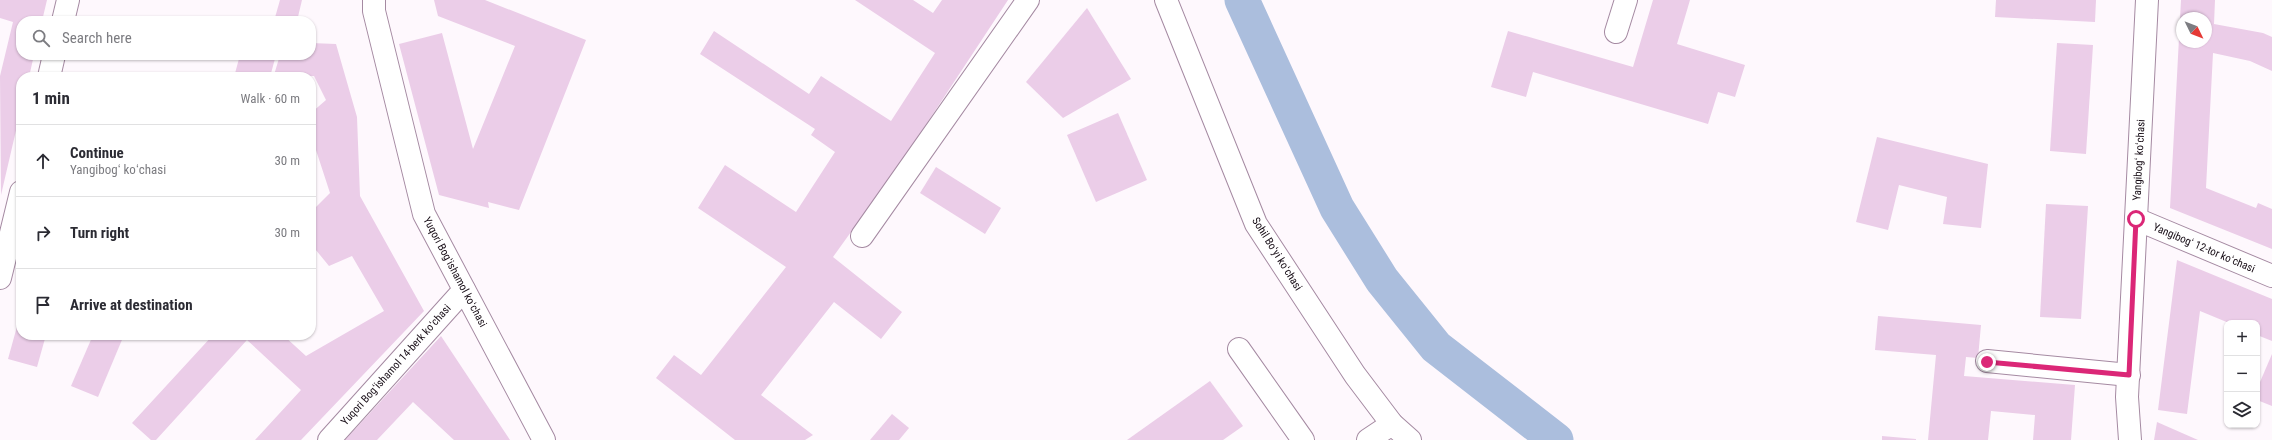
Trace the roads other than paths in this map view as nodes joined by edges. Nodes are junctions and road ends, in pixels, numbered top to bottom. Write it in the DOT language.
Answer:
graph roads {
  1 [pos="68,0"];
  2 [pos="374,0"];
  3 [pos="1028,0"];
  4 [pos="1166,0"];
  5 [pos="1626,0"];
  6 [pos="2147,0"];
  7 [pos="64,16"];
  8 [pos="1616,32"];
  9 [pos="53,60"];
  10 [pos="50,72"];
  11 [pos="16,212"];
  12 [pos="2136,219"];
  13 [pos="862,236"];
  14 [pos="2272,276"];
  15 [pos="0,278"];
  16 [pos="464,290"];
  17 [pos="1239,349"];
  18 [pos="1987,362"];
  19 [pos="2129,375"];
  20 [pos="1392,424"];
  21 [pos="329,440"];
  22 [pos="544,440"];
  23 [pos="1303,440"];
  24 [pos="1368,440"];
  25 [pos="1410,440"];
  26 [pos="2130,440"];
  1 -- 7 [label="street"];
  2 -- 16 [label="street, Yuqori Bogʻishamol koʻchasi"];
  3 -- 13 [label="street"];
  4 -- 20 [label="street, Sohil Boʻyi koʻchasi"];
  5 -- 8 [label="street"];
  6 -- 12 [label="street, Yangibogʻ koʻchasi"];
  9 -- 10 [label="street"];
  11 -- 15 [label="street"];
  12 -- 14 [label="street, Yangibogʻ 12-tor koʻchasi"];
  12 -- 19 [label="street, Yangibogʻ koʻchasi"];
  16 -- 21 [label="street, Yuqori Bogʻishamol 14-berk koʻchasi"];
  16 -- 22 [label="street, Yuqori Bogʻishamol koʻchasi"];
  17 -- 23 [label="street"];
  18 -- 19 [label="street"];
  19 -- 26 [label="street, Yangibogʻ koʻchasi"];
  20 -- 24 [label="street"];
  20 -- 25 [label="street, Sohil Boʻyi koʻchasi"];
}
